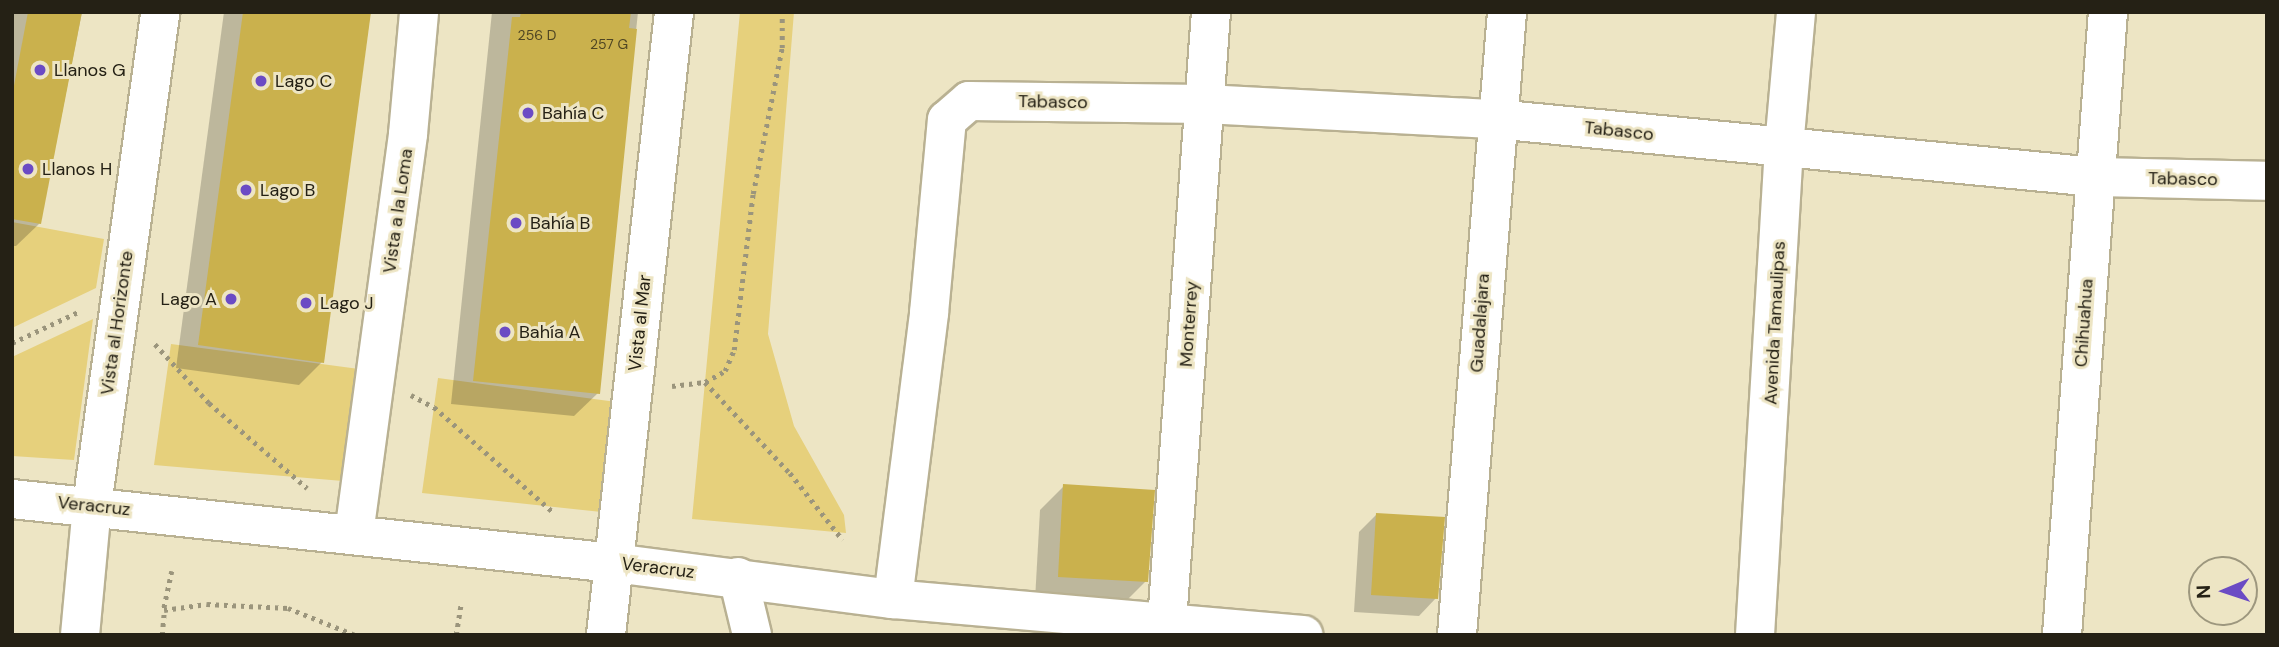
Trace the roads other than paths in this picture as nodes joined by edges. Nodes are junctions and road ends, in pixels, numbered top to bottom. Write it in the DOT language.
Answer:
graph roads {
  1 [pos="160,12"];
  2 [pos="419,12"];
  3 [pos="674,12"];
  4 [pos="1211,12"];
  5 [pos="1507,12"];
  6 [pos="1796,12"];
  7 [pos="2108,12"];
  8 [pos="1205,104"];
  9 [pos="1495,119"];
  10 [pos="1784,147"];
  11 [pos="2095,177"];
  12 [pos="2267,181"];
  13 [pos="12,499"];
  14 [pos="92,505"];
  15 [pos="354,534"];
  16 [pos="614,563"];
  17 [pos="738,577"];
  18 [pos="893,598"];
  19 [pos="1166,629"];
  20 [pos="80,635"];
  21 [pos="606,635"];
  22 [pos="752,635"];
  23 [pos="1303,635"];
  24 [pos="1457,635"];
  25 [pos="1755,635"];
  26 [pos="2062,635"];
  1 -- 14 [label="street, Vista al Horizonte"];
  2 -- 15 [label="street, Vista a la Loma"];
  3 -- 16 [label="street, Vista al Mar"];
  4 -- 8 [label="street, Monterrey"];
  5 -- 9 [label="street, Guadalajara"];
  6 -- 10 [label="street, Avenida Tamaulipas"];
  7 -- 11 [label="street, Chihuahua"];
  8 -- 9 [label="street, Tabasco"];
  8 -- 18 [label="street, Tabasco"];
  8 -- 19 [label="street, Monterrey"];
  9 -- 10 [label="street, Tabasco"];
  9 -- 24 [label="street, Guadalajara"];
  10 -- 11 [label="street, Tabasco"];
  10 -- 25 [label="street, Avenida Tamaulipas"];
  11 -- 12 [label="street, Tabasco"];
  11 -- 26 [label="street, Chihuahua"];
  13 -- 14 [label="street, Veracruz"];
  14 -- 15 [label="street, Veracruz"];
  14 -- 20 [label="street, Vista al Horizonte"];
  15 -- 16 [label="street, Veracruz"];
  16 -- 17 [label="street, Veracruz"];
  16 -- 21 [label="street, Vista al Mar"];
  17 -- 18 [label="street, Veracruz"];
  17 -- 22 [label="street"];
  18 -- 19 [label="street, Veracruz"];
  19 -- 23 [label="street, Veracruz"];
}
